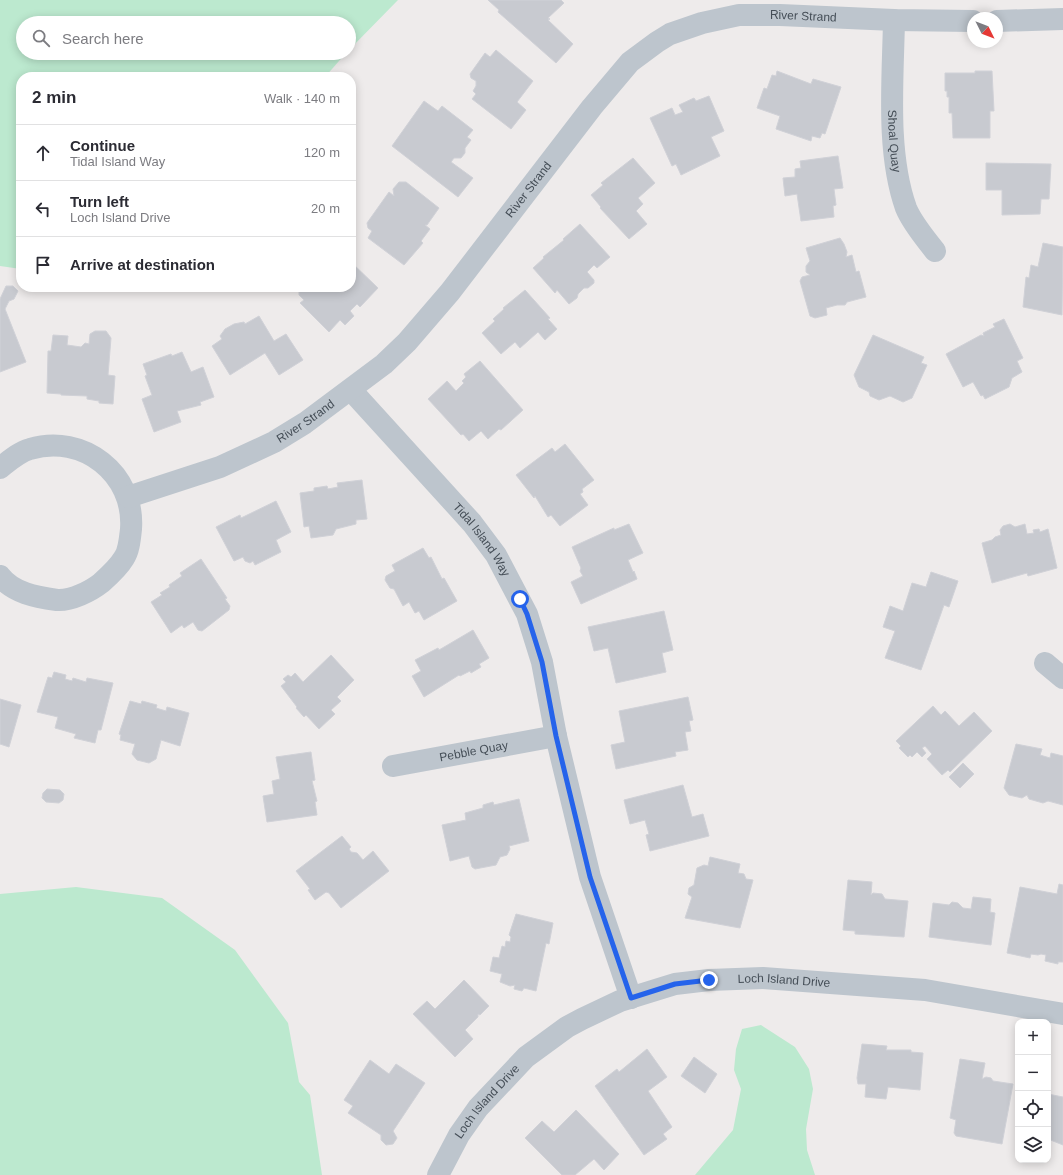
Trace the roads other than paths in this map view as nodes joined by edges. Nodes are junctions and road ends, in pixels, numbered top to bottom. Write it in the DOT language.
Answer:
graph roads {
  1 [pos="1063,19"];
  2 [pos="894,20"];
  3 [pos="967,21"];
  4 [pos="1003,21"];
  5 [pos="934,251"];
  6 [pos="351,390"];
  7 [pos="0,468"];
  8 [pos="128,497"];
  9 [pos="0,576"];
  10 [pos="1045,663"];
  11 [pos="1063,678"];
  12 [pos="556,736"];
  13 [pos="392,766"];
  14 [pos="631,998"];
  15 [pos="1063,1014"];
  16 [pos="438,1175"];
  1 -- 4 [label="street"];
  2 -- 3 [label="street, River Strand"];
  2 -- 5 [label="street, Shoal Quay"];
  2 -- 6 [label="street, River Strand"];
  6 -- 8 [label="street, River Strand"];
  6 -- 12 [label="street, Tidal Island Way"];
  7 -- 8 [label="street"];
  8 -- 9 [label="street"];
  10 -- 11 [label="street"];
  12 -- 13 [label="street, Pebble Quay"];
  12 -- 14 [label="street, Tidal Island Way"];
  14 -- 15 [label="street, Loch Island Drive"];
  14 -- 16 [label="street, Loch Island Drive"];
}
